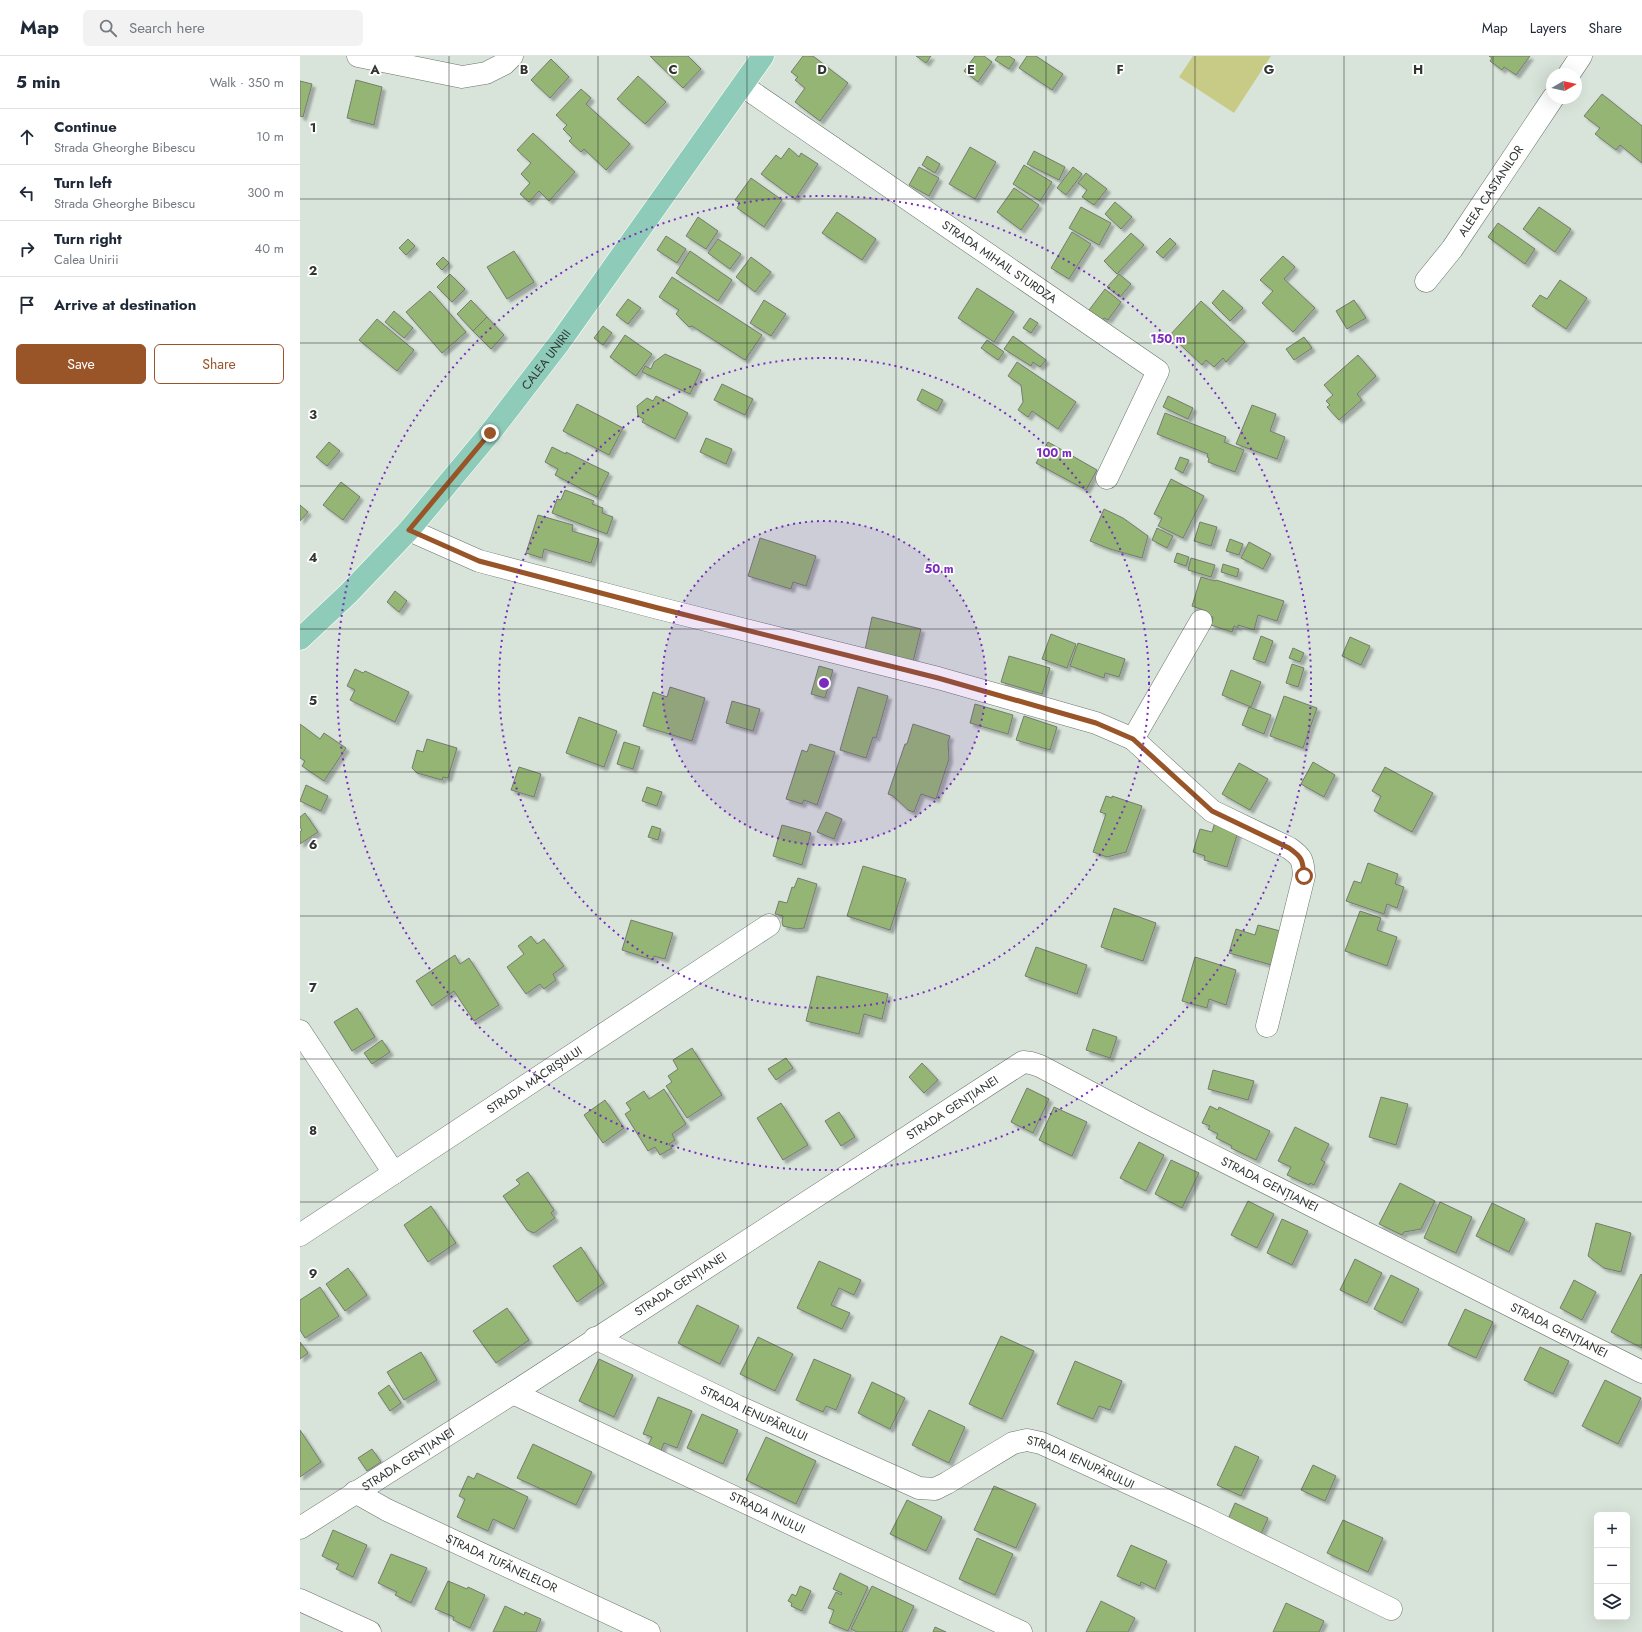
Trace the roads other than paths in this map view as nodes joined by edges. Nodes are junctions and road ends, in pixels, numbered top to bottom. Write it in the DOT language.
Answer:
graph roads {
  1 [pos="358,56"];
  2 [pos="512,56"];
  3 [pos="763,56"];
  4 [pos="1581,56"];
  5 [pos="1573,68"];
  6 [pos="743,86"];
  7 [pos="1549,104"];
  8 [pos="1426,281"];
  9 [pos="1107,478"];
  10 [pos="409,530"];
  11 [pos="1201,622"];
  12 [pos="300,639"];
  13 [pos="1133,739"];
  14 [pos="769,925"];
  15 [pos="1267,1026"];
  16 [pos="300,1031"];
  17 [pos="394,1173"];
  18 [pos="300,1235"];
  19 [pos="595,1338"];
  20 [pos="1642,1372"];
  21 [pos="513,1393"];
  22 [pos="355,1492"];
  23 [pos="300,1528"];
  24 [pos="300,1600"];
  25 [pos="1391,1609"];
  26 [pos="370,1632"];
  27 [pos="649,1632"];
  28 [pos="1021,1632"];
  1 -- 2 [label="street"];
  3 -- 6 [label="main road, CALEA UNIRII"];
  4 -- 5 [label="street"];
  6 -- 9 [label="street, STRADA MIHAIL STURDZA"];
  6 -- 10 [label="main road, CALEA UNIRII"];
  7 -- 8 [label="street, ALEEA CASTANILOR"];
  10 -- 12 [label="main road, CALEA UNIRII"];
  10 -- 13 [label="street"];
  11 -- 13 [label="street"];
  13 -- 15 [label="street"];
  14 -- 17 [label="street, STRADA MĂCRIȘULUI"];
  16 -- 17 [label="street"];
  17 -- 18 [label="street, STRADA MĂCRIȘULUI"];
  19 -- 20 [label="street, STRADA GENȚIANEI"];
  19 -- 21 [label="street, STRADA GENȚIANEI"];
  19 -- 25 [label="street, STRADA IENUPĂRULUI"];
  21 -- 22 [label="street, STRADA GENȚIANEI"];
  21 -- 28 [label="street, STRADA INULUI"];
  22 -- 23 [label="street, STRADA GENȚIANEI"];
  22 -- 27 [label="street, STRADA TUFĂNELELOR"];
  24 -- 26 [label="street"];
}
